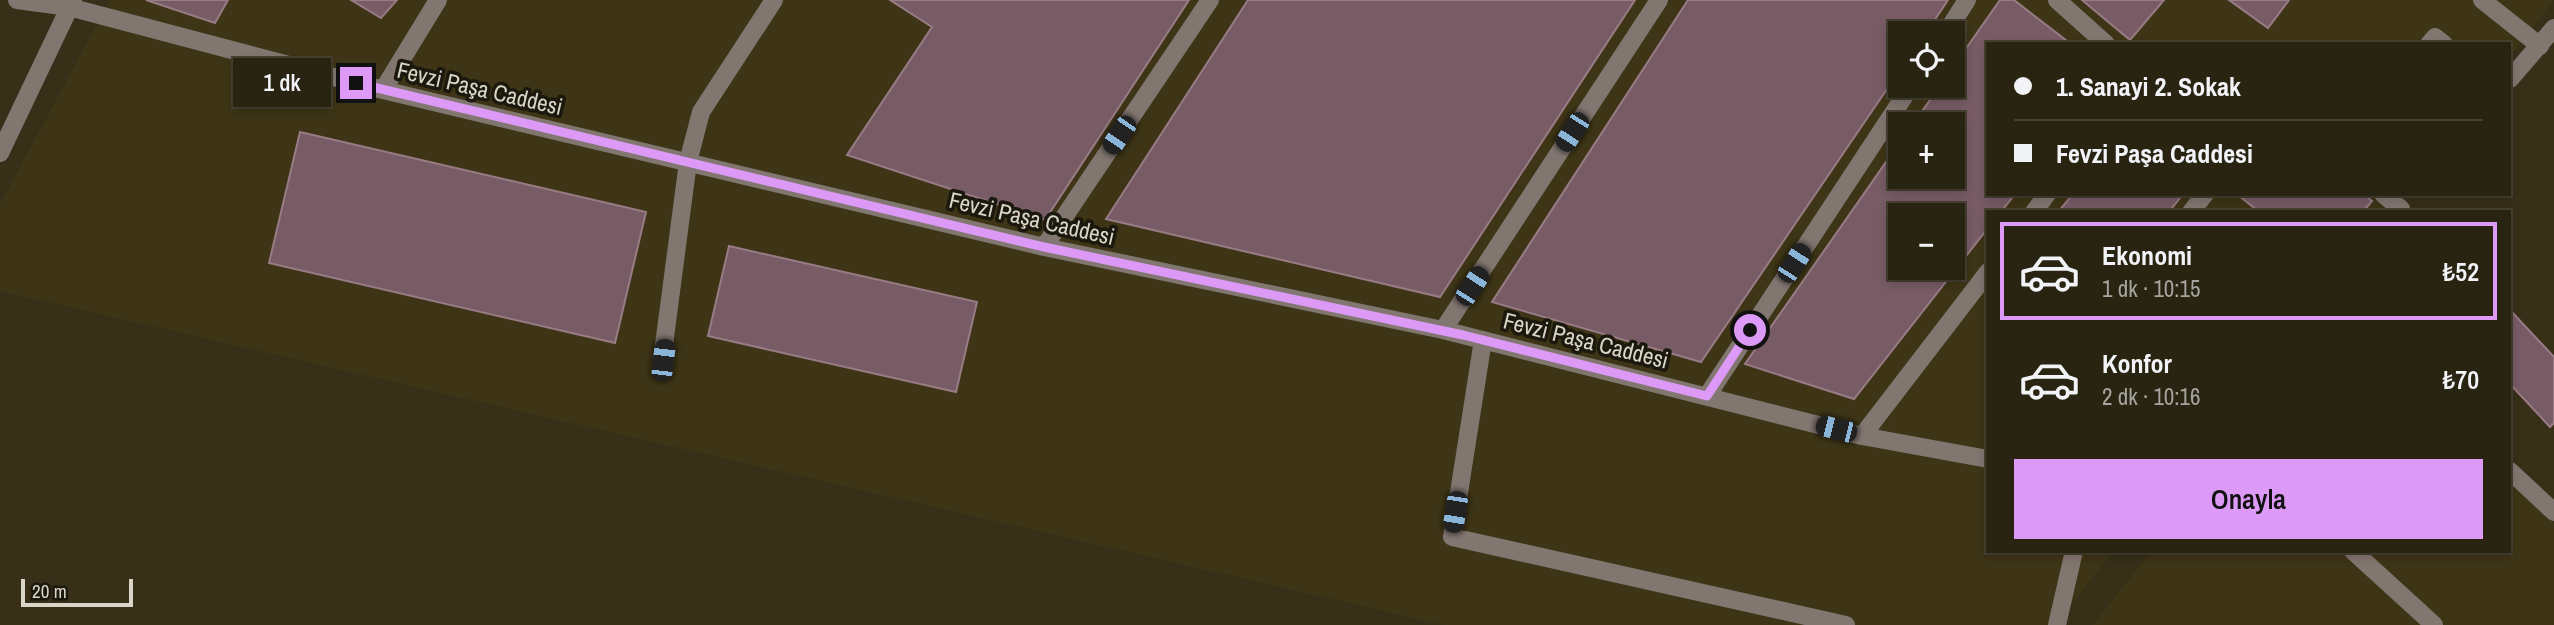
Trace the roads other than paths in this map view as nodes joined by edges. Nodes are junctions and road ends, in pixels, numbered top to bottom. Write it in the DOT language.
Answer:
graph roads {
  1 [pos="16,0"];
  2 [pos="438,0"];
  3 [pos="774,0"];
  4 [pos="1210,0"];
  5 [pos="1658,0"];
  6 [pos="1967,0"];
  7 [pos="2057,0"];
  8 [pos="2482,0"];
  9 [pos="71,3"];
  10 [pos="1953,21"];
  11 [pos="2554,28"];
  12 [pos="2104,42"];
  13 [pos="2540,46"];
  14 [pos="2511,78"];
  15 [pos="383,90"];
  16 [pos="1903,98"];
  17 [pos="0,152"];
  18 [pos="688,162"];
  19 [pos="2203,196"];
  20 [pos="2385,196"];
  21 [pos="2412,196"];
  22 [pos="2193,210"];
  23 [pos="2401,210"];
  24 [pos="1044,247"];
  25 [pos="1986,275"];
  26 [pos="1443,330"];
  27 [pos="1483,340"];
  28 [pos="663,360"];
  29 [pos="1707,396"];
  30 [pos="1862,436"];
  31 [pos="1986,459"];
  32 [pos="2511,472"];
  33 [pos="2554,512"];
  34 [pos="2074,553"];
  35 [pos="2355,553"];
  36 [pos="1846,625"];
  37 [pos="2057,625"];
  38 [pos="2434,625"];
  1 -- 9 [label="street, Fevzi Paşa Caddesi"];
  2 -- 15 [label="street"];
  3 -- 18 [label="street"];
  4 -- 24 [label="street"];
  5 -- 26 [label="street"];
  6 -- 10 [label="street"];
  7 -- 12 [label="street"];
  8 -- 13 [label="street"];
  9 -- 15 [label="street, Fevzi Paşa Caddesi"];
  9 -- 17 [label="street"];
  11 -- 13 [label="street"];
  13 -- 14 [label="street"];
  15 -- 18 [label="street, Fevzi Paşa Caddesi"];
  16 -- 29 [label="street"];
  18 -- 24 [label="street, Fevzi Paşa Caddesi"];
  18 -- 28 [label="street"];
  19 -- 22 [label="street"];
  20 -- 23 [label="street"];
  21 -- 23 [label="street"];
  24 -- 26 [label="street, Fevzi Paşa Caddesi"];
  25 -- 30 [label="street"];
  26 -- 27 [label="street, Fevzi Paşa Caddesi"];
  27 -- 29 [label="street, Fevzi Paşa Caddesi"];
  27 -- 36 [label="street"];
  29 -- 30 [label="street, Fevzi Paşa Caddesi"];
  30 -- 31 [label="street, Fevzi Paşa Caddesi"];
  32 -- 33 [label="street"];
  34 -- 37 [label="street"];
  35 -- 38 [label="street"];
}
